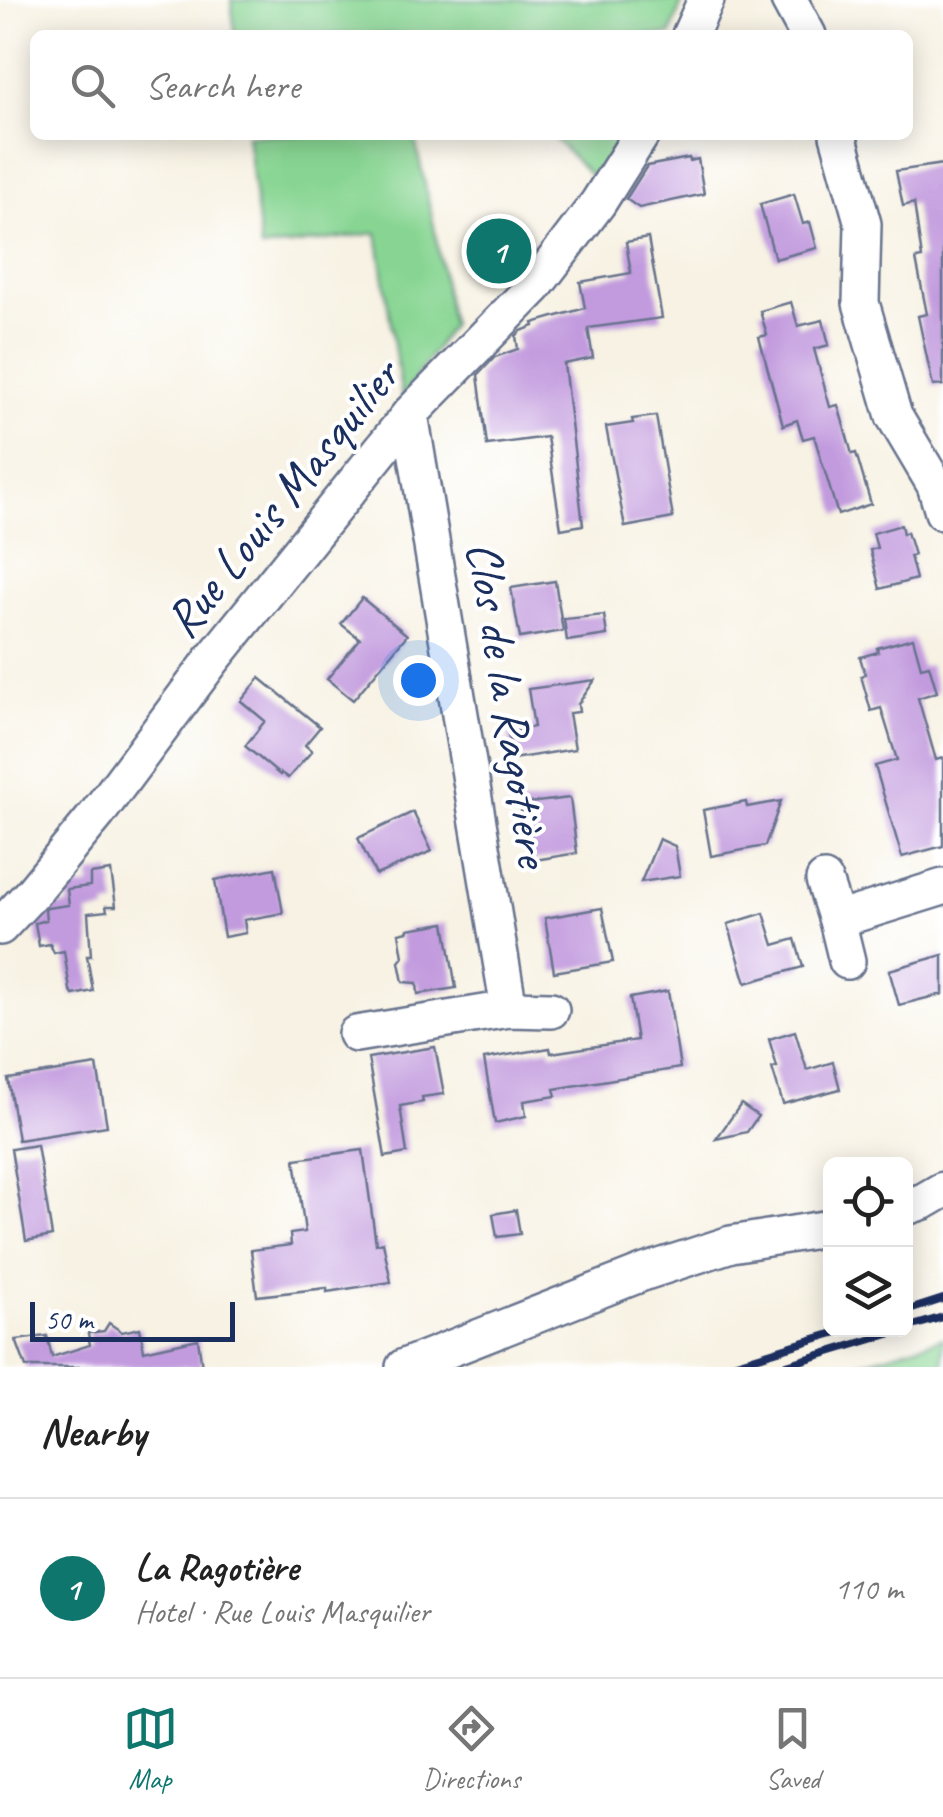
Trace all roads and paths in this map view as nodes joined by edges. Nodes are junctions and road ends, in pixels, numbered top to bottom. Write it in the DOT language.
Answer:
graph roads {
  1 [pos="706,0"];
  2 [pos="789,0"];
  3 [pos="692,30"];
  4 [pos="805,30"];
  5 [pos="638,140"];
  6 [pos="839,140"];
  7 [pos="410,414"];
  8 [pos="943,512"];
  9 [pos="824,880"];
  10 [pos="943,887"];
  11 [pos="837,920"];
  12 [pos="0,927"];
  13 [pos="847,962"];
  14 [pos="509,1010"];
  15 [pos="551,1010"];
  16 [pos="356,1034"];
  17 [pos="943,1190"];
  18 [pos="913,1204"];
  19 [pos="823,1229"];
  20 [pos="404,1367"];
  1 -- 3 [label="street"];
  2 -- 4 [label="street"];
  5 -- 7 [label="street, Rue Louis Masquilier"];
  6 -- 8 [label="street"];
  7 -- 12 [label="street, Rue Louis Masquilier"];
  7 -- 14 [label="street, Clos de la Ragotière"];
  9 -- 11 [label="street"];
  10 -- 11 [label="street"];
  11 -- 13 [label="street"];
  14 -- 15 [label="street"];
  14 -- 16 [label="street"];
  17 -- 18 [label="street"];
  19 -- 20 [label="street"];
}
